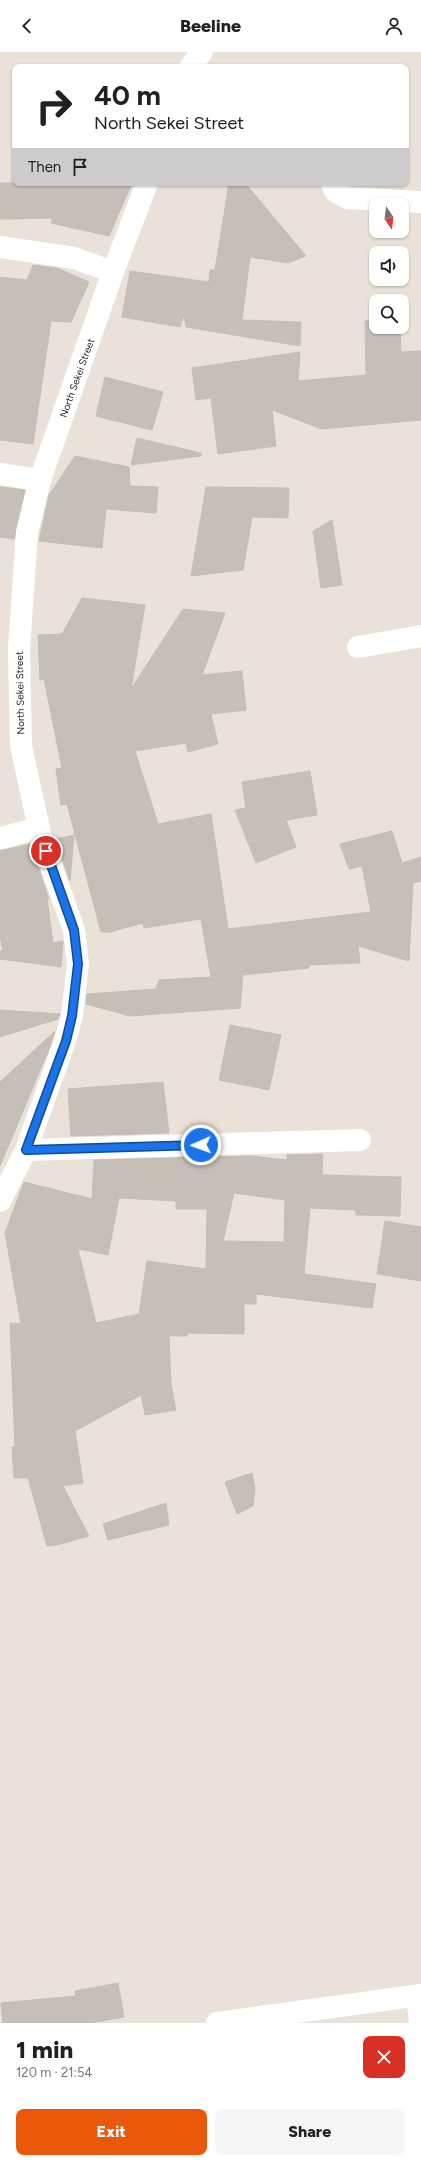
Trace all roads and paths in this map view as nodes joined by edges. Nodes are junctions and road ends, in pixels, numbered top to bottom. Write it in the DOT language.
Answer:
graph roads {
  1 [pos="202,52"];
  2 [pos="192,64"];
  3 [pos="146,186"];
  4 [pos="333,186"];
  5 [pos="421,202"];
  6 [pos="0,247"];
  7 [pos="113,272"];
  8 [pos="0,474"];
  9 [pos="40,480"];
  10 [pos="421,636"];
  11 [pos="358,647"];
  12 [pos="39,828"];
  13 [pos="0,838"];
  14 [pos="360,1140"];
  15 [pos="26,1150"];
  16 [pos="0,1202"];
  17 [pos="419,1996"];
  18 [pos="217,2023"];
  19 [pos="420,2023"];
  1 -- 2 [label="street"];
  3 -- 7 [label="street, North Sekei Street"];
  4 -- 5 [label="street"];
  6 -- 7 [label="street"];
  7 -- 9 [label="street, North Sekei Street"];
  8 -- 9 [label="street"];
  9 -- 12 [label="street, North Sekei Street"];
  10 -- 11 [label="street"];
  12 -- 13 [label="street"];
  12 -- 15 [label="street, North Sekei Street"];
  14 -- 15 [label="street"];
  15 -- 16 [label="street, North Sekei Street"];
  17 -- 18 [label="street"];
  17 -- 19 [label="street"];
}
